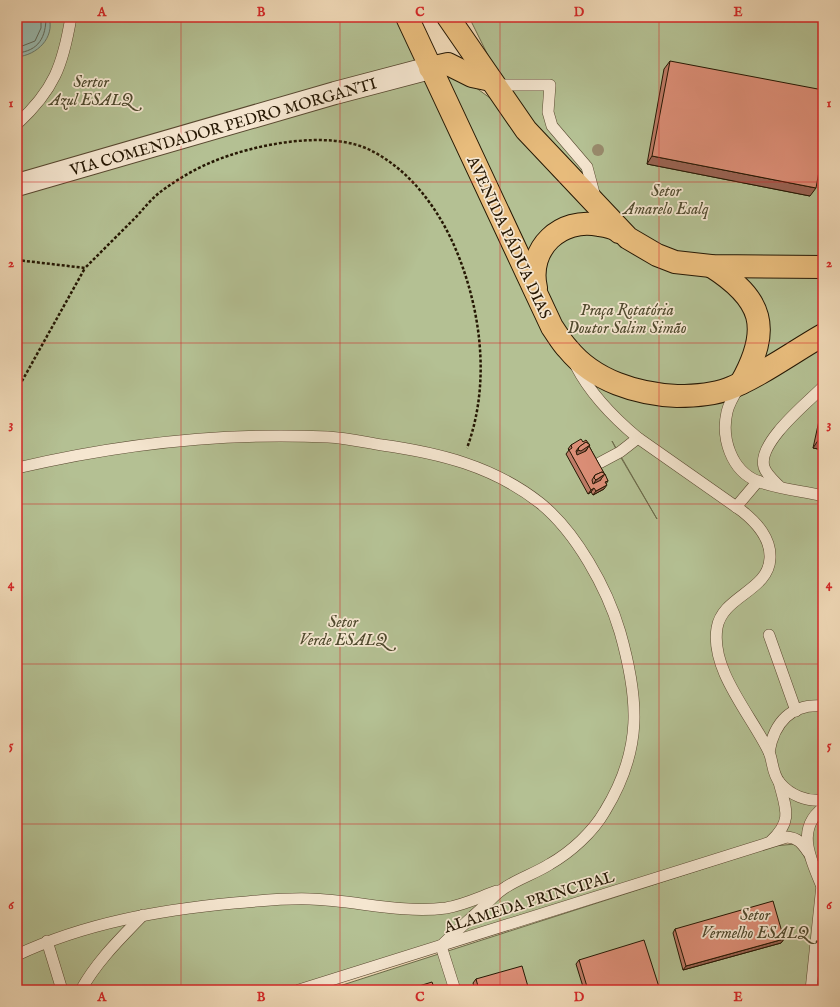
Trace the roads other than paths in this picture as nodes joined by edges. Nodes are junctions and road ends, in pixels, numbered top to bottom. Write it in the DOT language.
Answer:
graph roads {
  1 [pos="71,17"];
  2 [pos="407,17"];
  3 [pos="448,17"];
  4 [pos="430,68"];
  5 [pos="493,83"];
  6 [pos="17,124"];
  7 [pos="17,185"];
  8 [pos="598,208"];
  9 [pos="628,238"];
  10 [pos="711,266"];
  11 [pos="823,267"];
  12 [pos="538,296"];
  13 [pos="823,335"];
  14 [pos="568,350"];
  15 [pos="741,383"];
  16 [pos="823,387"];
  17 [pos="638,438"];
  18 [pos="17,468"];
  19 [pos="590,468"];
  20 [pos="758,481"];
  21 [pos="779,486"];
  22 [pos="823,496"];
  23 [pos="736,507"];
  24 [pos="769,635"];
  25 [pos="823,706"];
  26 [pos="796,711"];
  27 [pos="769,752"];
  28 [pos="779,782"];
  29 [pos="823,800"];
  30 [pos="823,808"];
  31 [pos="769,844"];
  32 [pos="808,852"];
  33 [pos="822,887"];
  34 [pos="504,888"];
  35 [pos="143,915"];
  36 [pos="47,941"];
  37 [pos="441,946"];
  38 [pos="17,955"];
  39 [pos="62,990"];
  40 [pos="82,990"];
  41 [pos="300,990"];
  42 [pos="455,990"];
  43 [pos="811,990"];
  1 -- 6 [label="lane"];
  2 -- 4 [label="highway, AVENIDA PÁDUA DIAS"];
  3 -- 5 [label="highway"];
  4 -- 5 [label="highway"];
  4 -- 7 [label="street, VIA COMENDADOR PEDRO MORGANTI"];
  4 -- 12 [label="highway, AVENIDA PÁDUA DIAS"];
  5 -- 8 [label="highway"];
  5 -- 8 [label="lane"];
  8 -- 9 [label="highway"];
  9 -- 10 [label="highway"];
  9 -- 12 [label="highway"];
  10 -- 11 [label="highway"];
  10 -- 15 [label="highway"];
  12 -- 14 [label="highway, AVENIDA PÁDUA DIAS"];
  13 -- 15 [label="highway, AVENIDA PÁDUA DIAS"];
  14 -- 15 [label="highway, AVENIDA PÁDUA DIAS"];
  14 -- 17 [label="lane"];
  15 -- 20 [label="lane"];
  16 -- 21 [label="lane"];
  17 -- 19 [label="lane"];
  17 -- 23 [label="lane"];
  18 -- 34 [label="lane"];
  20 -- 21 [label="lane"];
  20 -- 23 [label="lane"];
  21 -- 22 [label="lane"];
  23 -- 27 [label="lane"];
  24 -- 26 [label="lane"];
  25 -- 26 [label="lane"];
  26 -- 27 [label="lane"];
  27 -- 28 [label="lane"];
  28 -- 29 [label="lane"];
  28 -- 31 [label="lane"];
  30 -- 32 [label="lane"];
  31 -- 32 [label="lane, ALAMEDA PRINCIPAL"];
  31 -- 37 [label="lane, ALAMEDA PRINCIPAL"];
  32 -- 33 [label="lane"];
  33 -- 43 [label="lane"];
  34 -- 35 [label="lane"];
  34 -- 37 [label="lane"];
  35 -- 36 [label="lane"];
  35 -- 40 [label="lane"];
  36 -- 38 [label="lane"];
  36 -- 39 [label="lane"];
  37 -- 41 [label="lane, ALAMEDA PRINCIPAL"];
  37 -- 42 [label="lane"];
}
